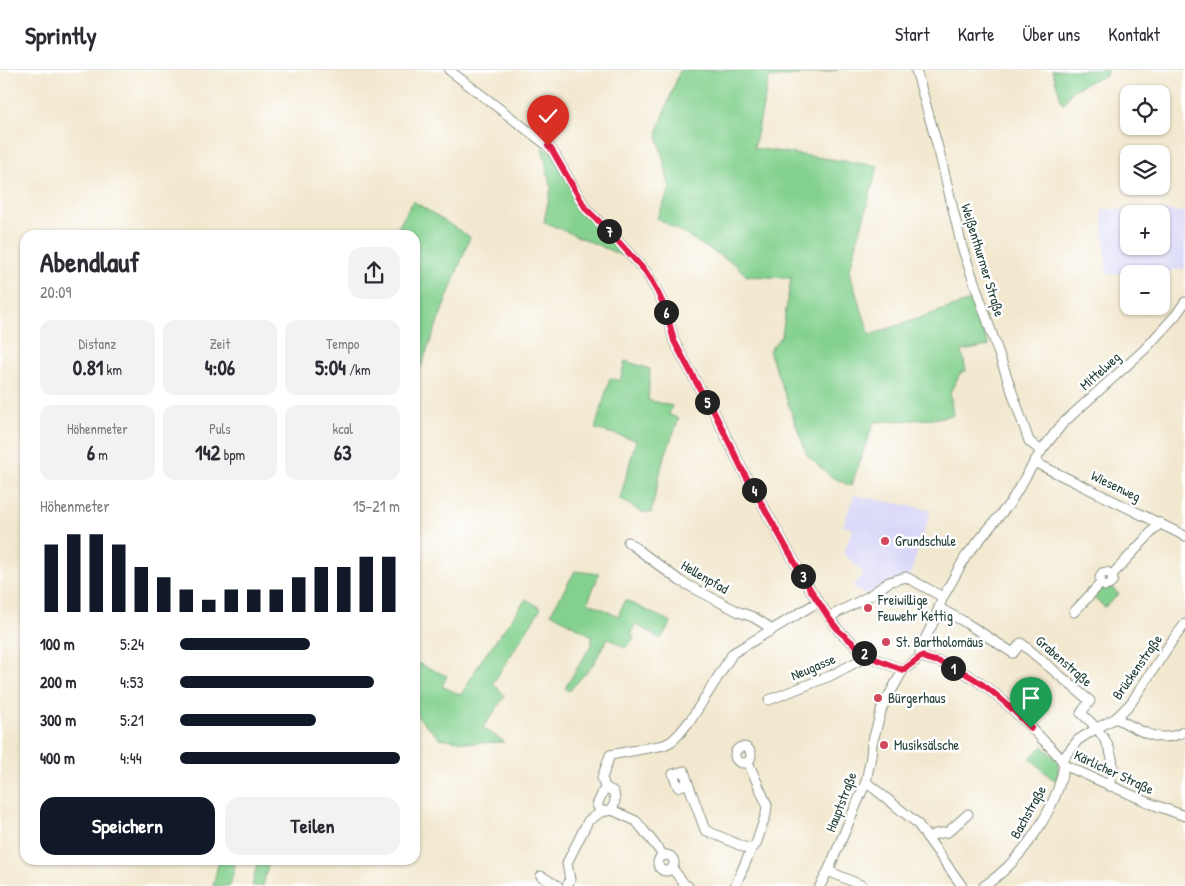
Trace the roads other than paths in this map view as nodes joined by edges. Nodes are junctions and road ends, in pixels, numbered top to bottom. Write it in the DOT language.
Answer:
graph roads {
  1 [pos="449,70"];
  2 [pos="916,70"];
  3 [pos="1185,302"];
  4 [pos="1041,451"];
  5 [pos="1034,462"];
  6 [pos="1160,523"];
  7 [pos="1185,536"];
  8 [pos="628,542"];
  9 [pos="943,597"];
  10 [pos="818,602"];
  11 [pos="939,608"];
  12 [pos="1074,612"];
  13 [pos="829,618"];
  14 [pos="1185,624"];
  15 [pos="770,631"];
  16 [pos="868,656"];
  17 [pos="922,656"];
  18 [pos="903,670"];
  19 [pos="768,700"];
  20 [pos="1116,718"];
  21 [pos="1097,728"];
  22 [pos="1185,731"];
  23 [pos="748,762"];
  24 [pos="1063,763"];
  25 [pos="866,782"];
  26 [pos="688,783"];
  27 [pos="1109,786"];
  28 [pos="605,787"];
  29 [pos="612,810"];
  30 [pos="601,812"];
  31 [pos="968,814"];
  32 [pos="1185,816"];
  33 [pos="927,837"];
  34 [pos="751,850"];
  35 [pos="828,871"];
  36 [pos="541,876"];
  37 [pos="558,886"];
  38 [pos="568,886"];
  39 [pos="688,886"];
  40 [pos="735,886"];
  41 [pos="820,886"];
  42 [pos="863,886"];
  43 [pos="962,886"];
  44 [pos="984,886"];
  1 -- 10 [label="street"];
  2 -- 4 [label="street, Weißenthurmer Straße"];
  3 -- 4 [label="street, Mittelweg"];
  4 -- 5 [label="street, Mittelweg"];
  5 -- 6 [label="street, Wiesenweg"];
  5 -- 9 [label="street"];
  6 -- 7 [label="street, Wiesenweg"];
  6 -- 12 [label="street"];
  8 -- 15 [label="street, Hellenpfad"];
  9 -- 11 [label="street"];
  9 -- 13 [label="street"];
  10 -- 13 [label="street"];
  10 -- 15 [label="street"];
  11 -- 17 [label="street"];
  11 -- 21 [label="street, Grabenstraße"];
  13 -- 16 [label="street"];
  14 -- 20 [label="street, Brückenstraße"];
  15 -- 28 [label="street"];
  16 -- 18 [label="street"];
  16 -- 19 [label="street, Neugasse"];
  17 -- 18 [label="street"];
  17 -- 24 [label="street"];
  18 -- 25 [label="street, Hauptstraße"];
  20 -- 21 [label="street, Brückenstraße"];
  20 -- 22 [label="street"];
  21 -- 24 [label="street, Brückenstraße"];
  21 -- 27 [label="street, Grabenstraße"];
  23 -- 34 [label="street"];
  24 -- 27 [label="street, Kärlicher Straße"];
  24 -- 44 [label="street, Bachstraße"];
  25 -- 33 [label="street"];
  25 -- 35 [label="street, Hauptstraße"];
  26 -- 34 [label="street"];
  27 -- 32 [label="street, Kärlicher Straße"];
  28 -- 29 [label="street"];
  28 -- 30 [label="street"];
  29 -- 30 [label="street"];
  29 -- 39 [label="street"];
  30 -- 38 [label="street"];
  31 -- 33 [label="street"];
  33 -- 43 [label="street"];
  34 -- 40 [label="street"];
  35 -- 41 [label="street, Hauptstraße"];
  35 -- 42 [label="street"];
  36 -- 37 [label="street"];
}
